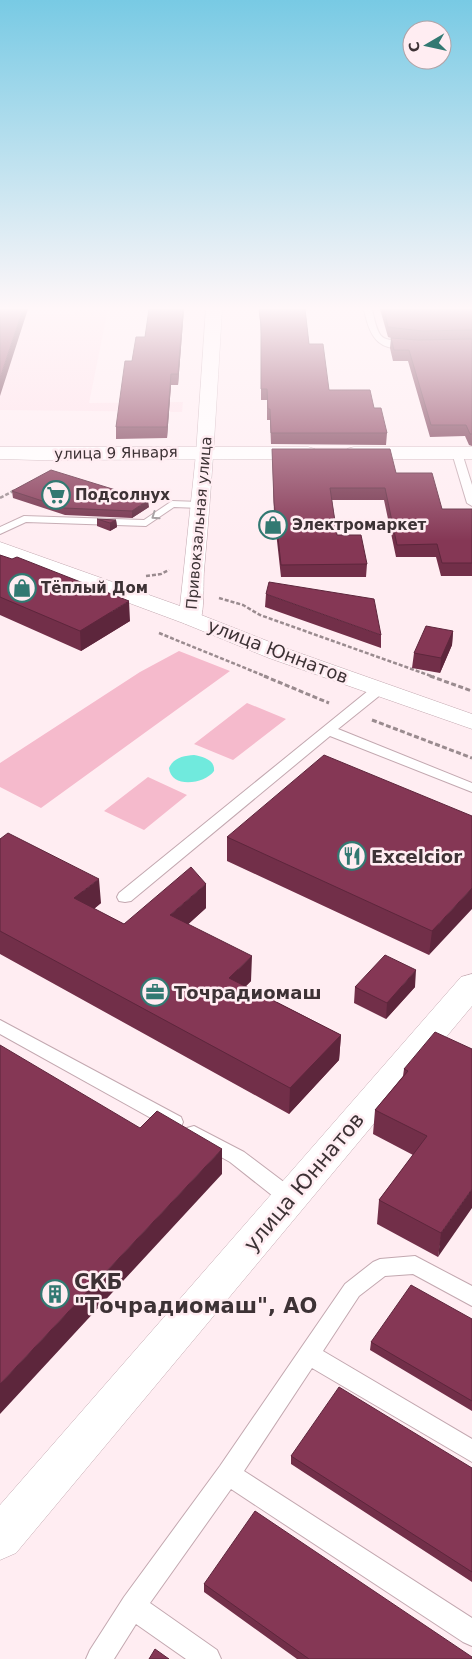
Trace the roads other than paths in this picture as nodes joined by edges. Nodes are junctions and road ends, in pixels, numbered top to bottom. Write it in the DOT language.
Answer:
graph roads {
  1 [pos="209,386"];
  2 [pos="0,453"];
  3 [pos="464,453"];
  4 [pos="205,454"];
  5 [pos="321,454"];
  6 [pos="340,454"];
  7 [pos="472,503"];
  8 [pos="200,505"];
  9 [pos="0,531"];
  10 [pos="0,548"];
  11 [pos="191,618"];
  12 [pos="379,689"];
  13 [pos="472,722"];
  14 [pos="328,730"];
  15 [pos="472,788"];
  16 [pos="125,897"];
  17 [pos="472,985"];
  18 [pos="0,1026"];
  19 [pos="290,1198"];
  20 [pos="472,1297"];
  21 [pos="308,1354"];
  22 [pos="472,1451"];
  23 [pos="228,1474"];
  24 [pos="0,1538"];
  25 [pos="133,1606"];
  26 [pos="472,1633"];
  27 [pos="99,1659"];
  28 [pos="208,1659"];
  1 -- 4 [label="street, Привокзальная улица"];
  2 -- 4 [label="street, улица 9 Января"];
  3 -- 6 [label="street"];
  3 -- 7 [label="lane"];
  4 -- 5 [label="street, улица 9 Января"];
  4 -- 8 [label="street, Привокзальная улица"];
  8 -- 9 [label="lane, one-way"];
  8 -- 11 [label="street, Привокзальная улица"];
  10 -- 11 [label="street, улица Юннатов"];
  11 -- 12 [label="street, улица Юннатов"];
  12 -- 13 [label="street, улица Юннатов"];
  12 -- 14 [label="lane"];
  14 -- 15 [label="lane"];
  14 -- 16 [label="lane"];
  17 -- 19 [label="street, улица Юннатов"];
  18 -- 19 [label="lane"];
  19 -- 24 [label="street, улица Юннатов"];
  20 -- 21 [label="lane"];
  21 -- 22 [label="lane"];
  21 -- 23 [label="lane"];
  23 -- 25 [label="lane"];
  23 -- 26 [label="lane"];
  25 -- 27 [label="lane"];
  25 -- 28 [label="lane"];
}
